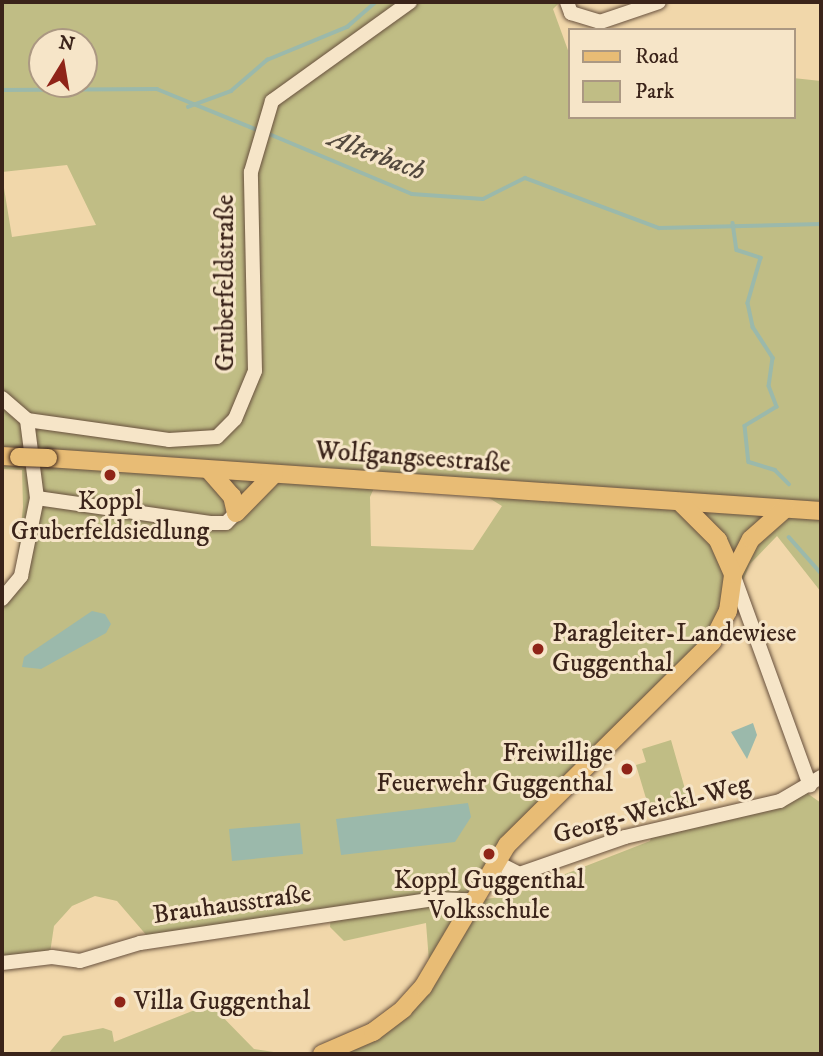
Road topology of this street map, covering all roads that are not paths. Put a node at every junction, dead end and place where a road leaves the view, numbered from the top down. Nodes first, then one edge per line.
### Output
1 (410, 2) edge
2 (567, 2) edge
3 (659, 2) edge
4 (2, 398) edge
5 (27, 420) junction
6 (10, 457) edge
7 (209, 470) junction
8 (274, 474) junction
9 (37, 498) junction
10 (680, 502) junction
11 (785, 509) junction
12 (821, 511) edge
13 (236, 513) junction
14 (733, 573) junction
15 (2, 599) edge
16 (815, 781) edge
17 (494, 861) junction
18 (470, 900) junction
19 (2, 963) edge
20 (322, 1054) edge

1 - 5 street, Gruberfeldstraße
2 - 3 street
4 - 5 street
5 - 9 street
6 - 7 main road, Wolfgangseestraße, bridge
7 - 8 main road, Wolfgangseestraße
7 - 13 main road
8 - 10 main road, Wolfgangseestraße
8 - 13 main road
9 - 13 street
9 - 15 street
10 - 11 main road, Wolfgangseestraße
10 - 14 main road
11 - 12 main road, Wolfgangseestraße
11 - 14 main road
14 - 16 street
14 - 17 main road
16 - 17 street, Georg-Weickl-Weg
17 - 18 main road
18 - 19 street, Brauhausstraße
18 - 20 main road

